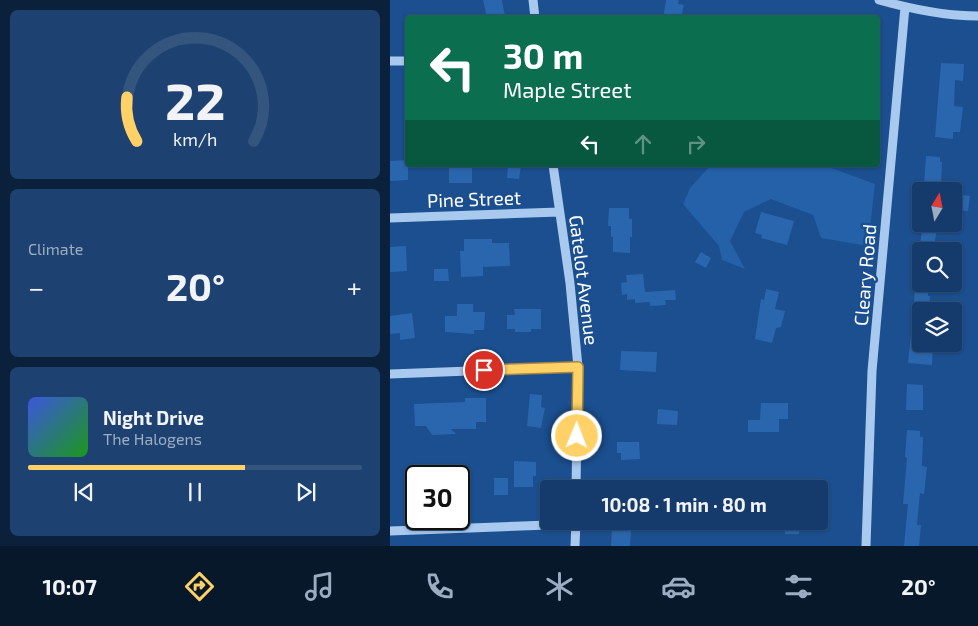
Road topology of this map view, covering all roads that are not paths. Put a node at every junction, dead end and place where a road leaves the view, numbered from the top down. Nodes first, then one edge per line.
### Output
1 (533, 0) edge
2 (879, 0) edge
3 (905, 7) junction
4 (535, 15) edge
5 (978, 16) edge
6 (390, 61) edge
7 (405, 61) edge
8 (553, 167) edge
9 (559, 212) junction
10 (390, 218) edge
11 (578, 367) junction
12 (390, 374) edge
13 (576, 480) edge
14 (540, 525) edge
15 (576, 530) edge
16 (390, 531) edge
17 (575, 546) edge
18 (866, 546) edge

1 - 4 street
2 - 3 street
3 - 5 street
3 - 18 street, Cleary Road
6 - 7 street
8 - 9 street, Gatelot Avenue
9 - 10 street, Pine Street
9 - 11 street, Gatelot Avenue
11 - 12 street
11 - 13 street, Gatelot Avenue
14 - 16 street
15 - 17 street

